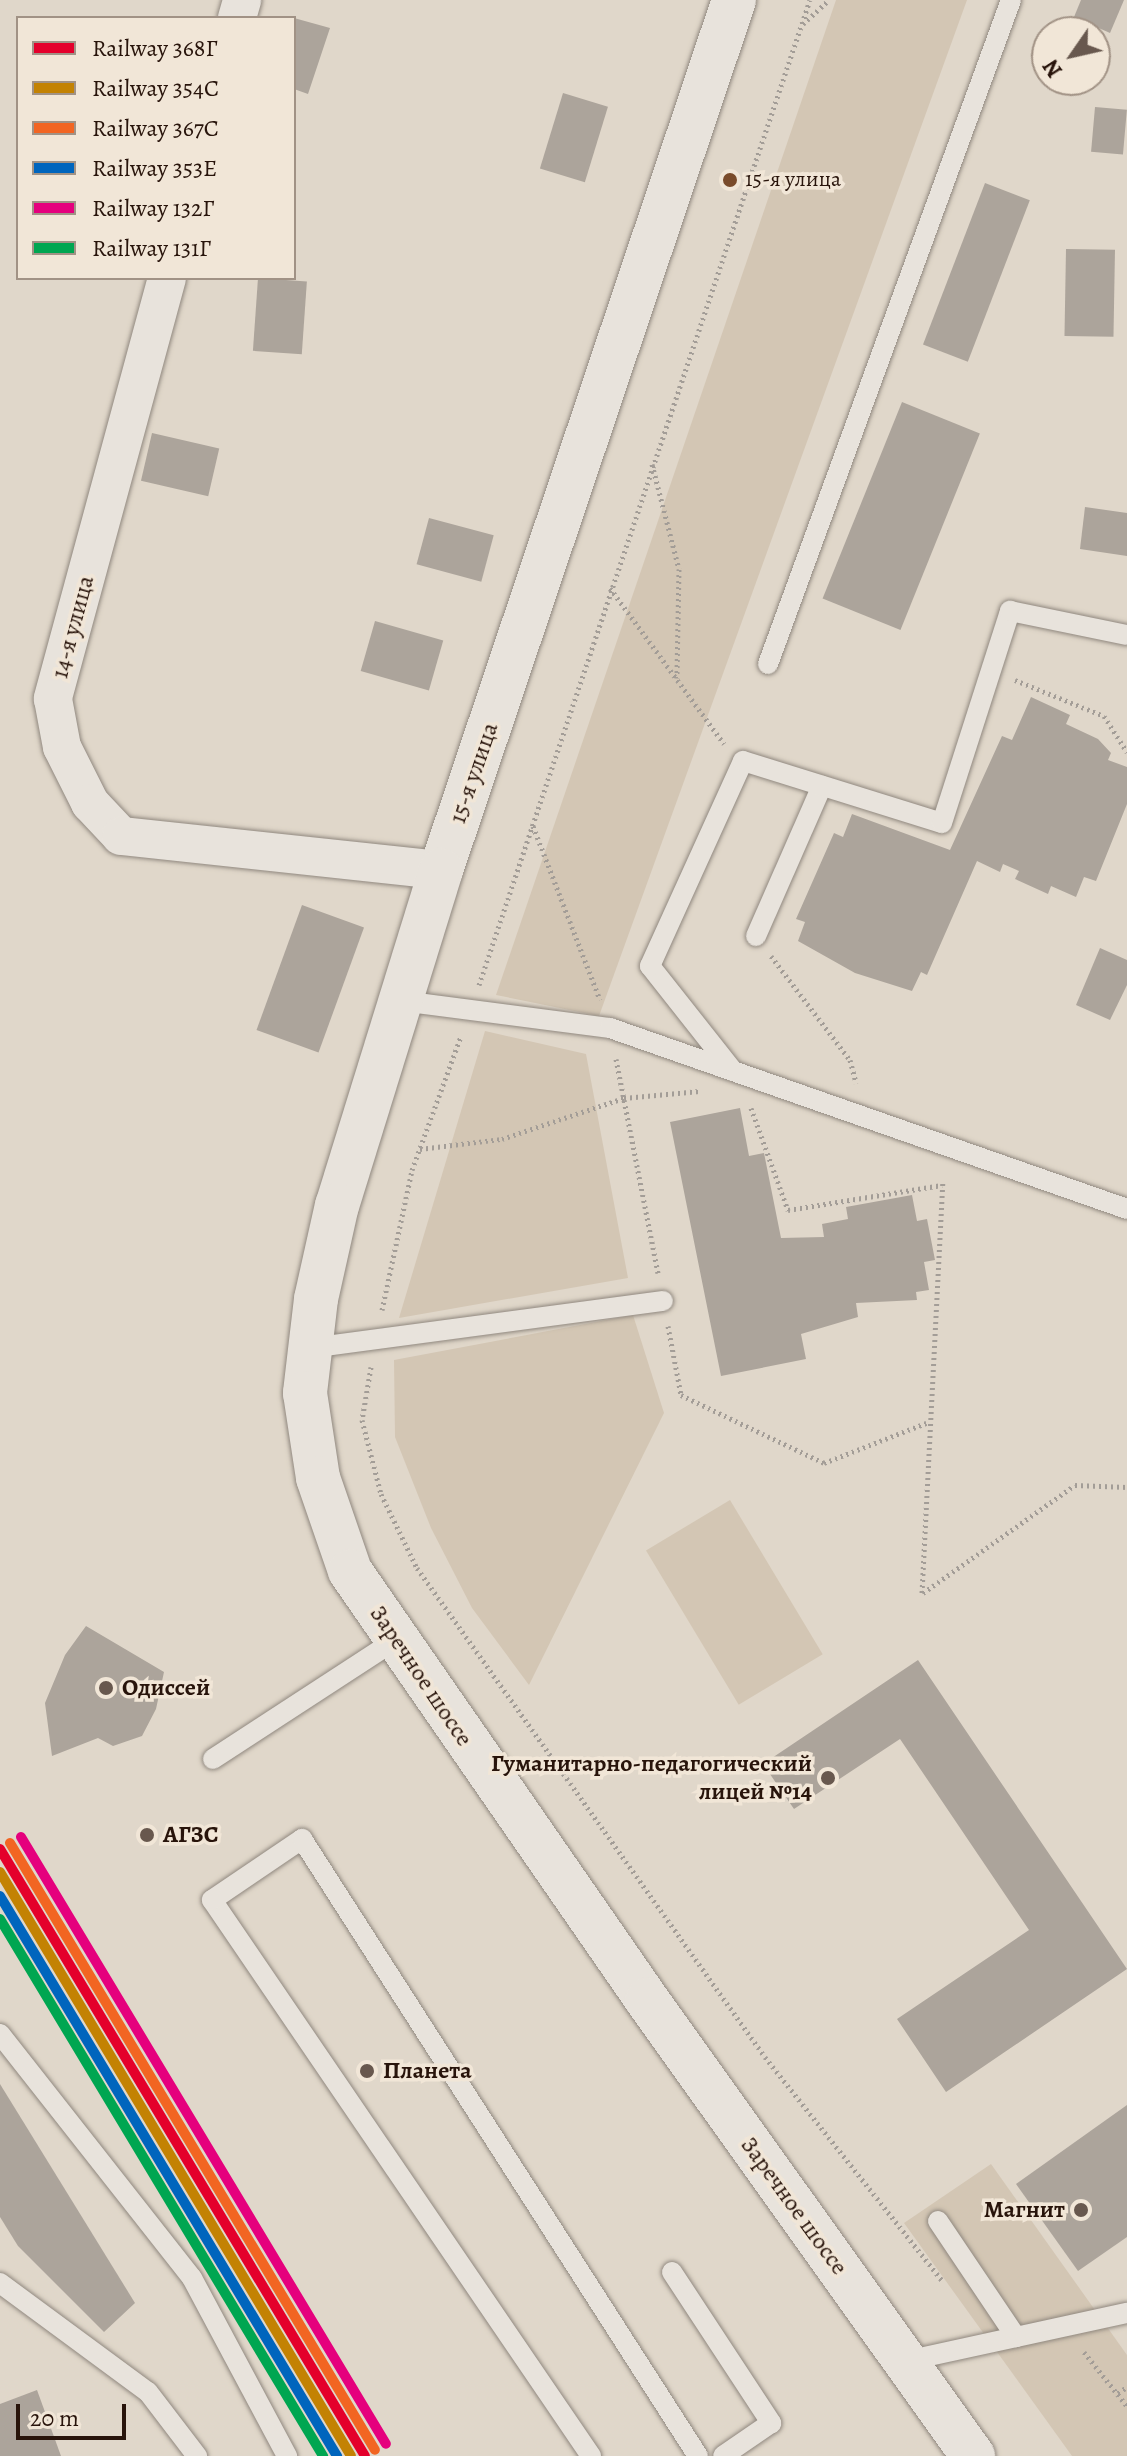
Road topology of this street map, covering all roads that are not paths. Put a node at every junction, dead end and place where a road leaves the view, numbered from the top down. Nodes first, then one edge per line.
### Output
1 (734, 0) edge
2 (1011, 0) edge
3 (166, 280) edge
4 (1127, 635) edge
5 (768, 664) dead end
6 (822, 786) junction
7 (441, 870) junction
8 (756, 936) road end
9 (402, 1001) junction
10 (733, 1071) junction
11 (1127, 1209) edge
12 (663, 1301) road end
13 (310, 1348) junction
14 (397, 1639) junction
15 (213, 1759) dead end
16 (0, 2034) edge
17 (938, 2221) dead end
18 (672, 2272) dead end
19 (0, 2283) edge
20 (1127, 2313) edge
21 (1016, 2337) junction
22 (906, 2361) junction
23 (197, 2456) edge
24 (287, 2456) edge
25 (591, 2456) edge
26 (698, 2456) edge
27 (723, 2456) edge
28 (973, 2456) edge

1 - 7 main road, 15-я улица
2 - 5 lane
3 - 7 street, 14-я улица
4 - 6 lane
6 - 8 lane
6 - 10 lane
7 - 9 main road, 15-я улица
9 - 10 lane
9 - 13 main road, Заречное шоссе
10 - 11 lane
12 - 13 lane
13 - 14 main road, Заречное шоссе
14 - 15 lane
14 - 22 main road, Заречное шоссе
16 - 24 lane
17 - 21 lane
18 - 27 lane
19 - 23 lane
20 - 21 lane
21 - 22 lane
22 - 28 main road, Заречное шоссе
25 - 26 lane

